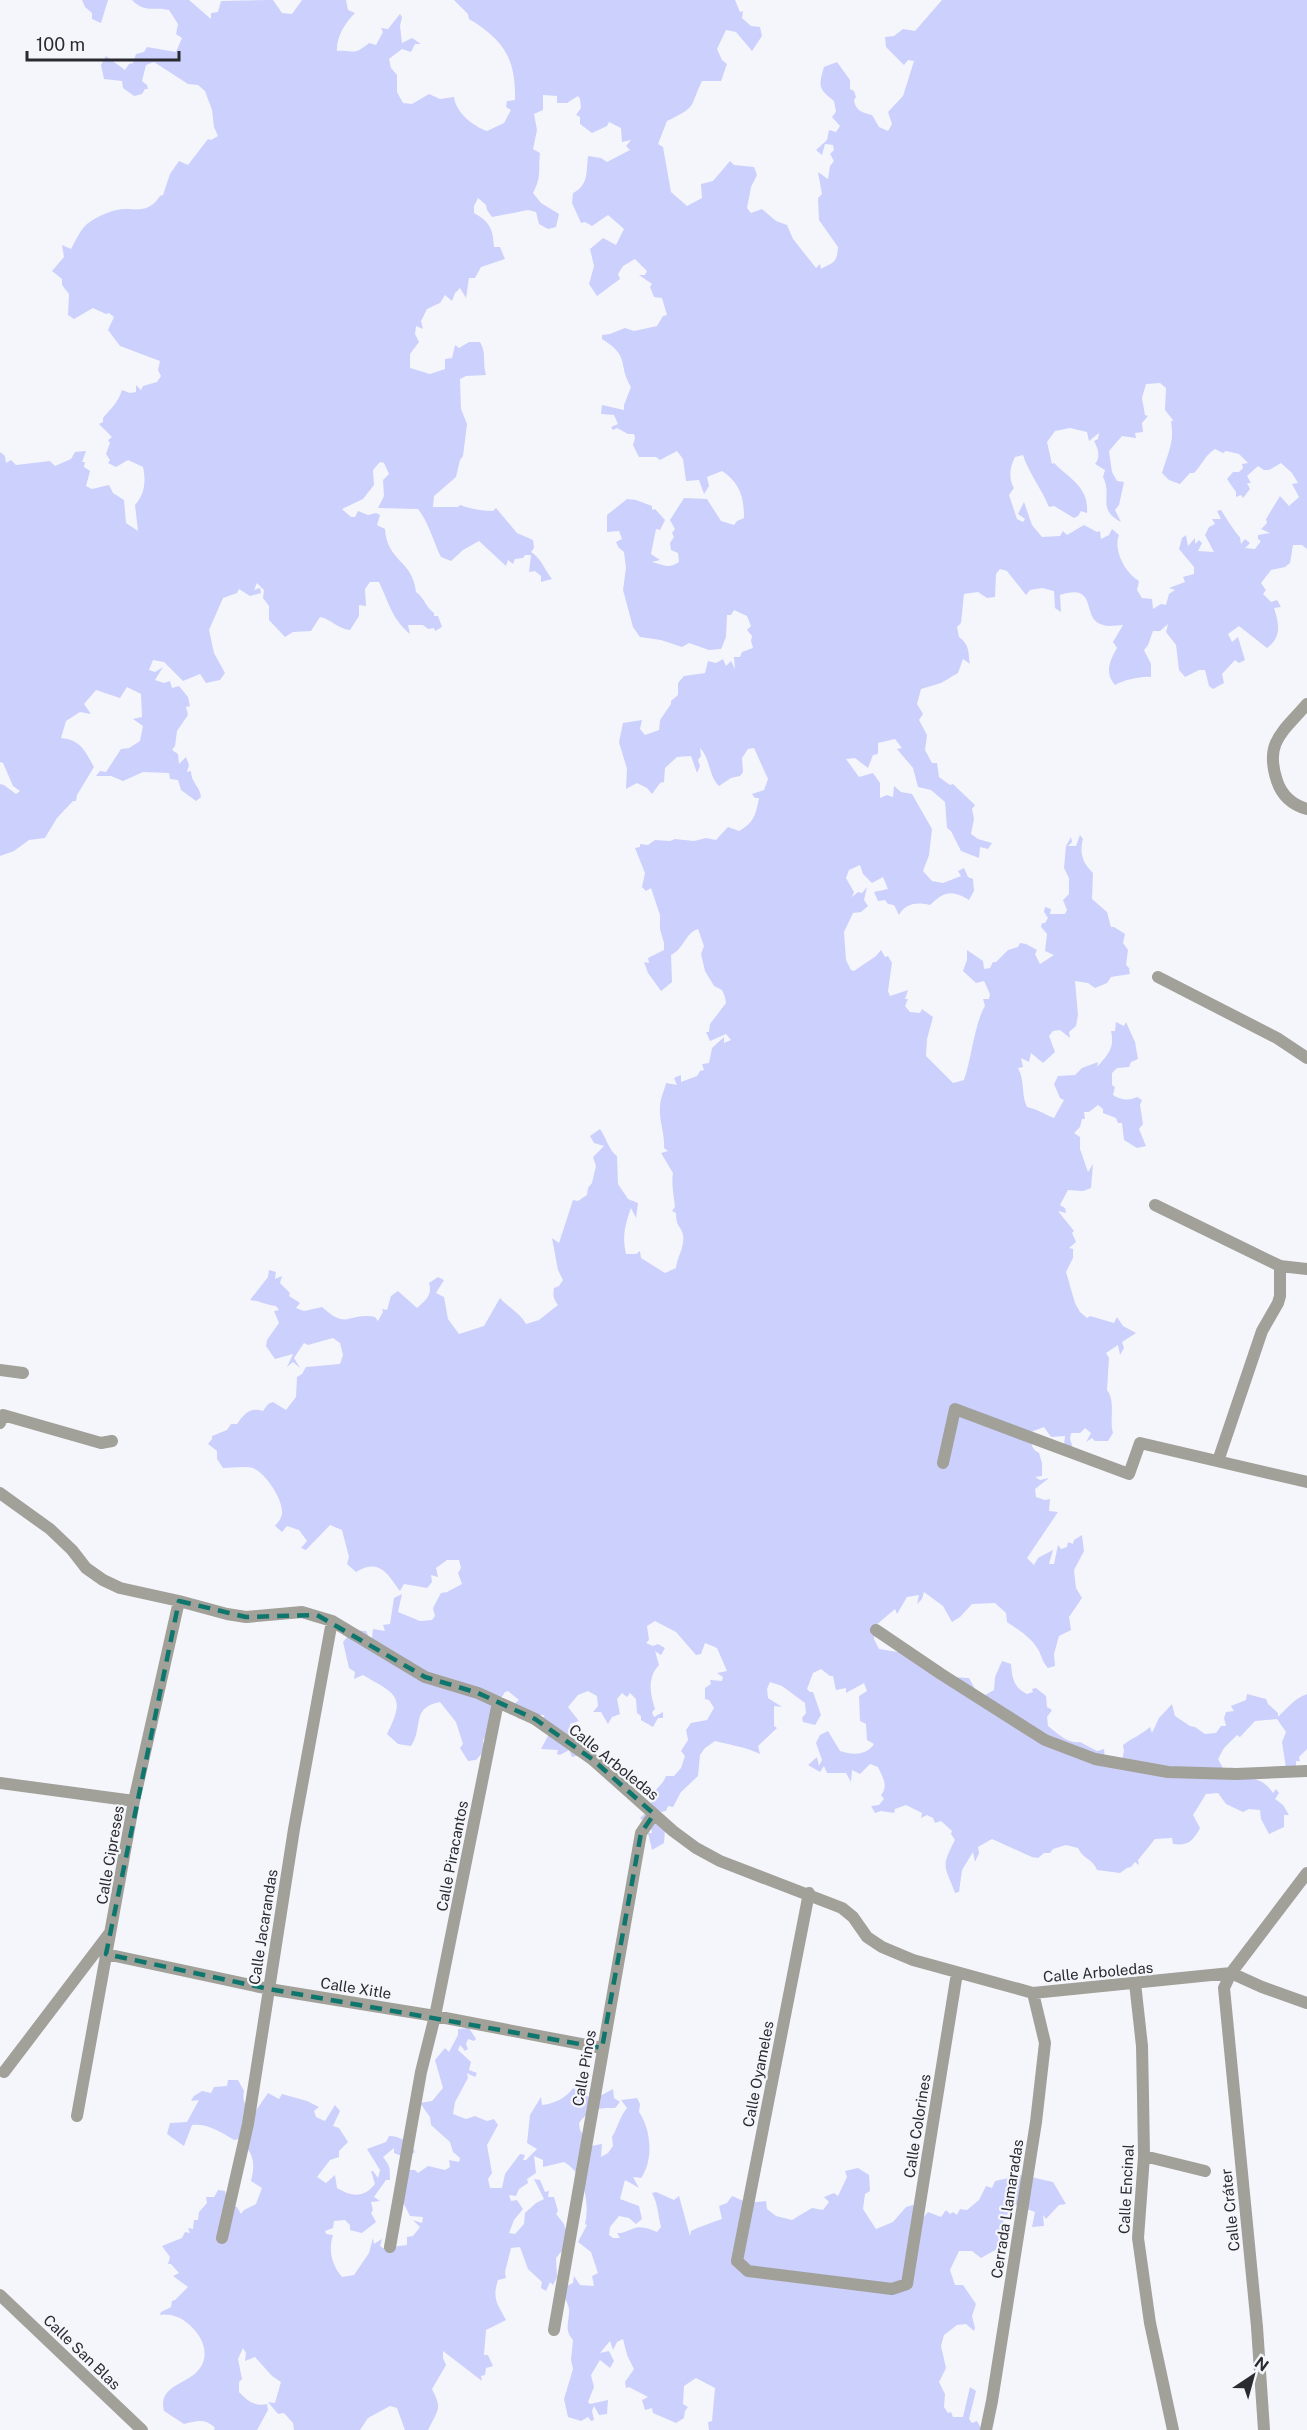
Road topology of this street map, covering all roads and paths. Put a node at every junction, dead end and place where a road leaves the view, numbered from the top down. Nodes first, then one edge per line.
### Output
1 (1307, 704) edge
2 (1307, 809) edge
3 (1158, 977) dead end
4 (1307, 1058) edge
5 (1155, 1205) dead end
6 (1280, 1266) junction
7 (1307, 1269) edge
8 (0, 1370) edge
9 (23, 1373) dead end
10 (0, 1423) edge
11 (112, 1441) dead end
12 (1218, 1461) junction
13 (943, 1463) dead end
14 (1307, 1482) edge
15 (0, 1494) edge
16 (179, 1601) junction
17 (332, 1620) junction
18 (876, 1630) dead end
19 (498, 1702) junction
20 (1307, 1771) edge
21 (0, 1783) edge
22 (134, 1801) junction
23 (654, 1814) junction
24 (1307, 1873) edge
25 (809, 1893) junction
26 (112, 1930) junction
27 (105, 1954) junction
28 (957, 1972) junction
29 (1231, 1974) junction
30 (1135, 1983) junction
31 (269, 1989) junction
32 (1033, 1993) junction
33 (1307, 2002) edge
34 (435, 2016) junction
35 (602, 2048) junction
36 (4, 2072) dead end
37 (76, 2116) dead end
38 (1144, 2156) junction
39 (1205, 2171) dead end
40 (222, 2238) dead end
41 (390, 2247) dead end
42 (907, 2284) joint
43 (0, 2295) edge
44 (554, 2330) dead end
45 (142, 2430) edge
46 (986, 2430) edge
47 (1173, 2430) edge
48 (1264, 2430) edge

1 - 2 street
3 - 4 street
5 - 6 street
6 - 7 street
6 - 12 street
8 - 9 street
10 - 11 street
12 - 13 street
12 - 14 street
15 - 16 street, Calle Arboledas
16 - 17 street, Calle Arboledas
16 - 22 street, Calle Cipreses
17 - 19 street, Calle Arboledas
17 - 31 street, Calle Jacarandas
18 - 20 street
19 - 23 street, Calle Arboledas
19 - 34 street, Calle Piracantos
21 - 22 street
22 - 26 street, Calle Cipreses
23 - 25 street, Calle Arboledas
23 - 35 street, Calle Pinos
24 - 29 street
25 - 28 street, Calle Arboledas
25 - 42 street, Calle Oyameles
26 - 27 street, Calle Cipreses
26 - 36 street
27 - 31 street, Calle Xitle
27 - 37 street, Calle Cipreses
28 - 32 street, Calle Arboledas
28 - 42 street, Calle Colorines
29 - 30 street, Calle Arboledas
29 - 33 street
29 - 48 street, Calle Cráter
30 - 32 street, Calle Arboledas
30 - 38 street, Calle Encinal
31 - 34 street, Calle Xitle
31 - 40 street, Calle Jacarandas
32 - 46 street, Cerrada Llamaradas
34 - 35 street, Calle Xitle
34 - 41 street, Calle Piracantos
35 - 44 street, Calle Pinos
38 - 39 street
38 - 47 street, Calle Encinal
43 - 45 street, Calle San Blas

